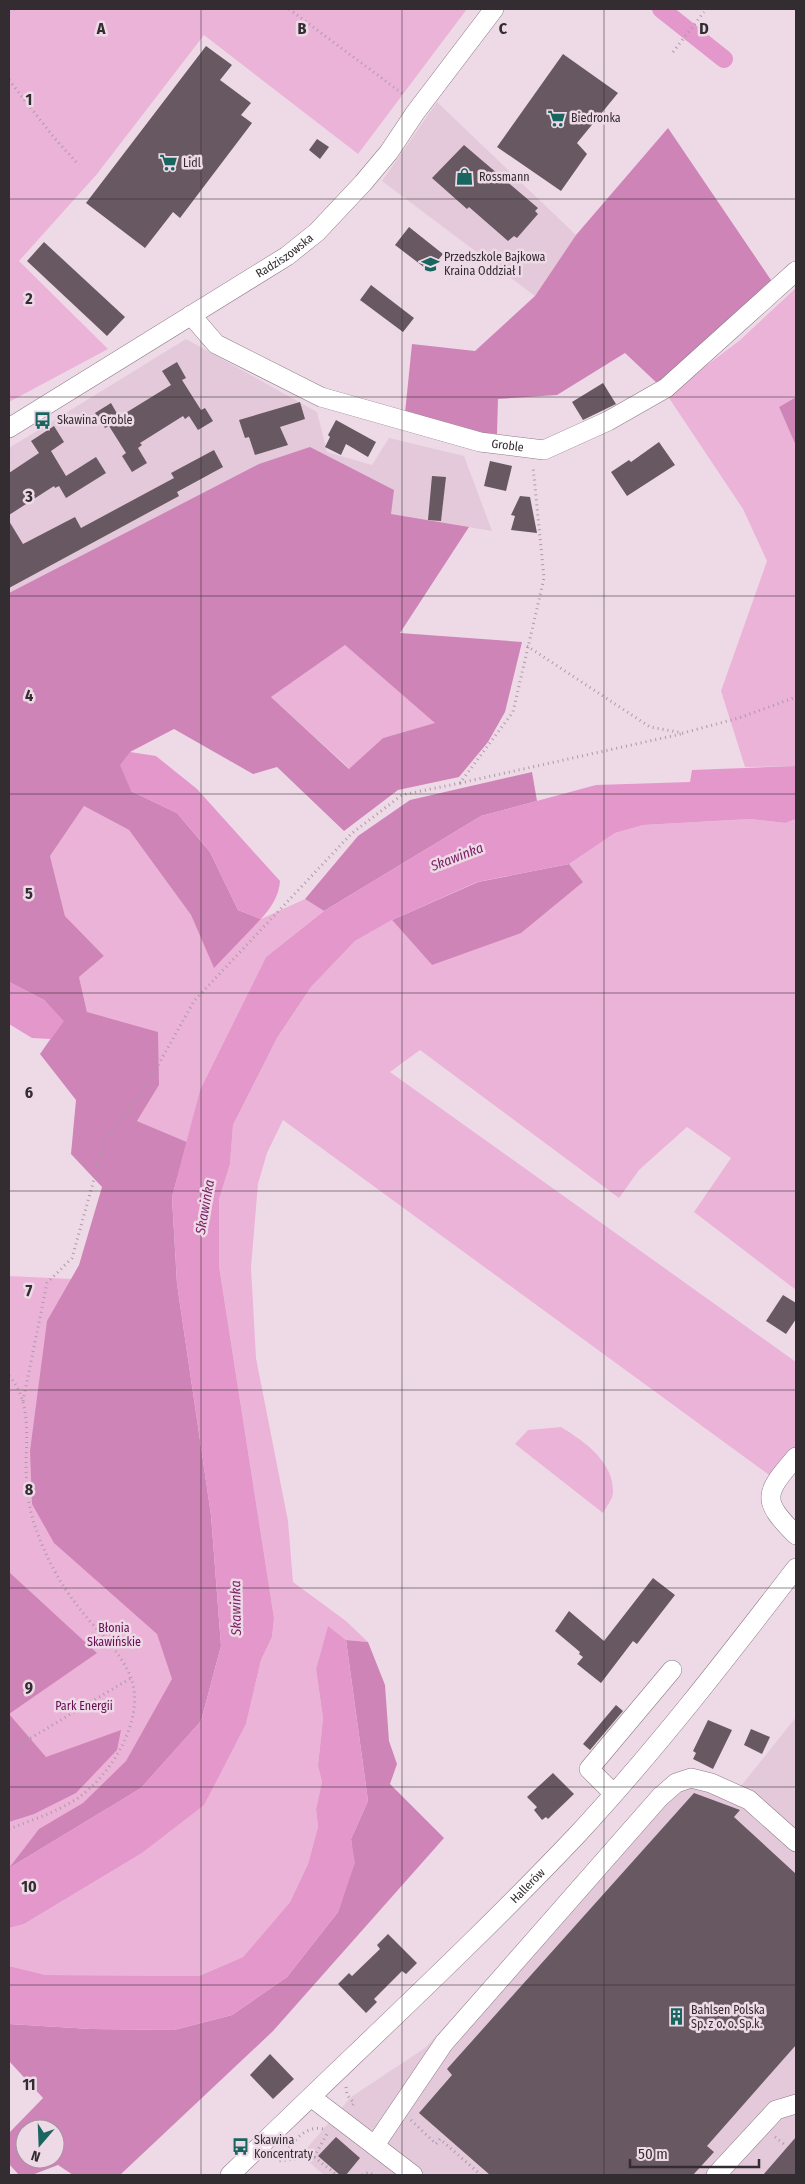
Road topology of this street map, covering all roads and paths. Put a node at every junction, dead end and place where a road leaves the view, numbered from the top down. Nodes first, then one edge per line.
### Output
1 (14, 9) edge
2 (289, 9) edge
3 (494, 9) edge
4 (9, 12) edge
5 (704, 13) dead end
6 (673, 52) dead end
7 (9, 80) edge
8 (403, 94) dead end
9 (79, 165) dead end
10 (796, 271) edge
11 (191, 315) junction
12 (9, 428) edge
13 (532, 448) junction
14 (527, 646) junction
15 (796, 697) edge
16 (683, 733) junction
17 (460, 783) junction
18 (9, 1376) edge
19 (23, 1402) junction
20 (796, 1457) edge
21 (796, 1535) edge
22 (796, 1568) edge
23 (672, 1670) dead end
24 (131, 1678) junction
25 (9, 1751) edge
26 (613, 1793) junction
27 (9, 1828) edge
28 (796, 1842) edge
29 (796, 2088) edge
30 (311, 2097) junction
31 (796, 2104) edge
32 (776, 2110) junction
33 (404, 2125) dead end
34 (380, 2148) junction
35 (314, 2157) junction
36 (371, 2174) edge
37 (230, 2175) edge
38 (337, 2175) edge
39 (362, 2175) edge
40 (413, 2175) edge
41 (481, 2175) edge
42 (716, 2175) edge

1 - 4 path
2 - 8 path
3 - 11 street, Radziszowska
5 - 6 path
7 - 9 path
10 - 13 street, Groble
11 - 12 street, Radziszowska
11 - 13 street, Groble
13 - 14 path
14 - 16 path
14 - 17 path
15 - 16 path
16 - 17 path
17 - 19 path
18 - 19 path
19 - 24 path
20 - 21 street
22 - 26 street, Hallerów
23 - 26 street
24 - 25 path
24 - 27 path
26 - 30 street, Hallerów
28 - 34 street
29 - 32 street
30 - 34 street
30 - 37 street, Hallerów
31 - 32 street
32 - 42 street
33 - 41 path
34 - 36 path
34 - 40 street
35 - 35 path
35 - 38 path
36 - 39 path

